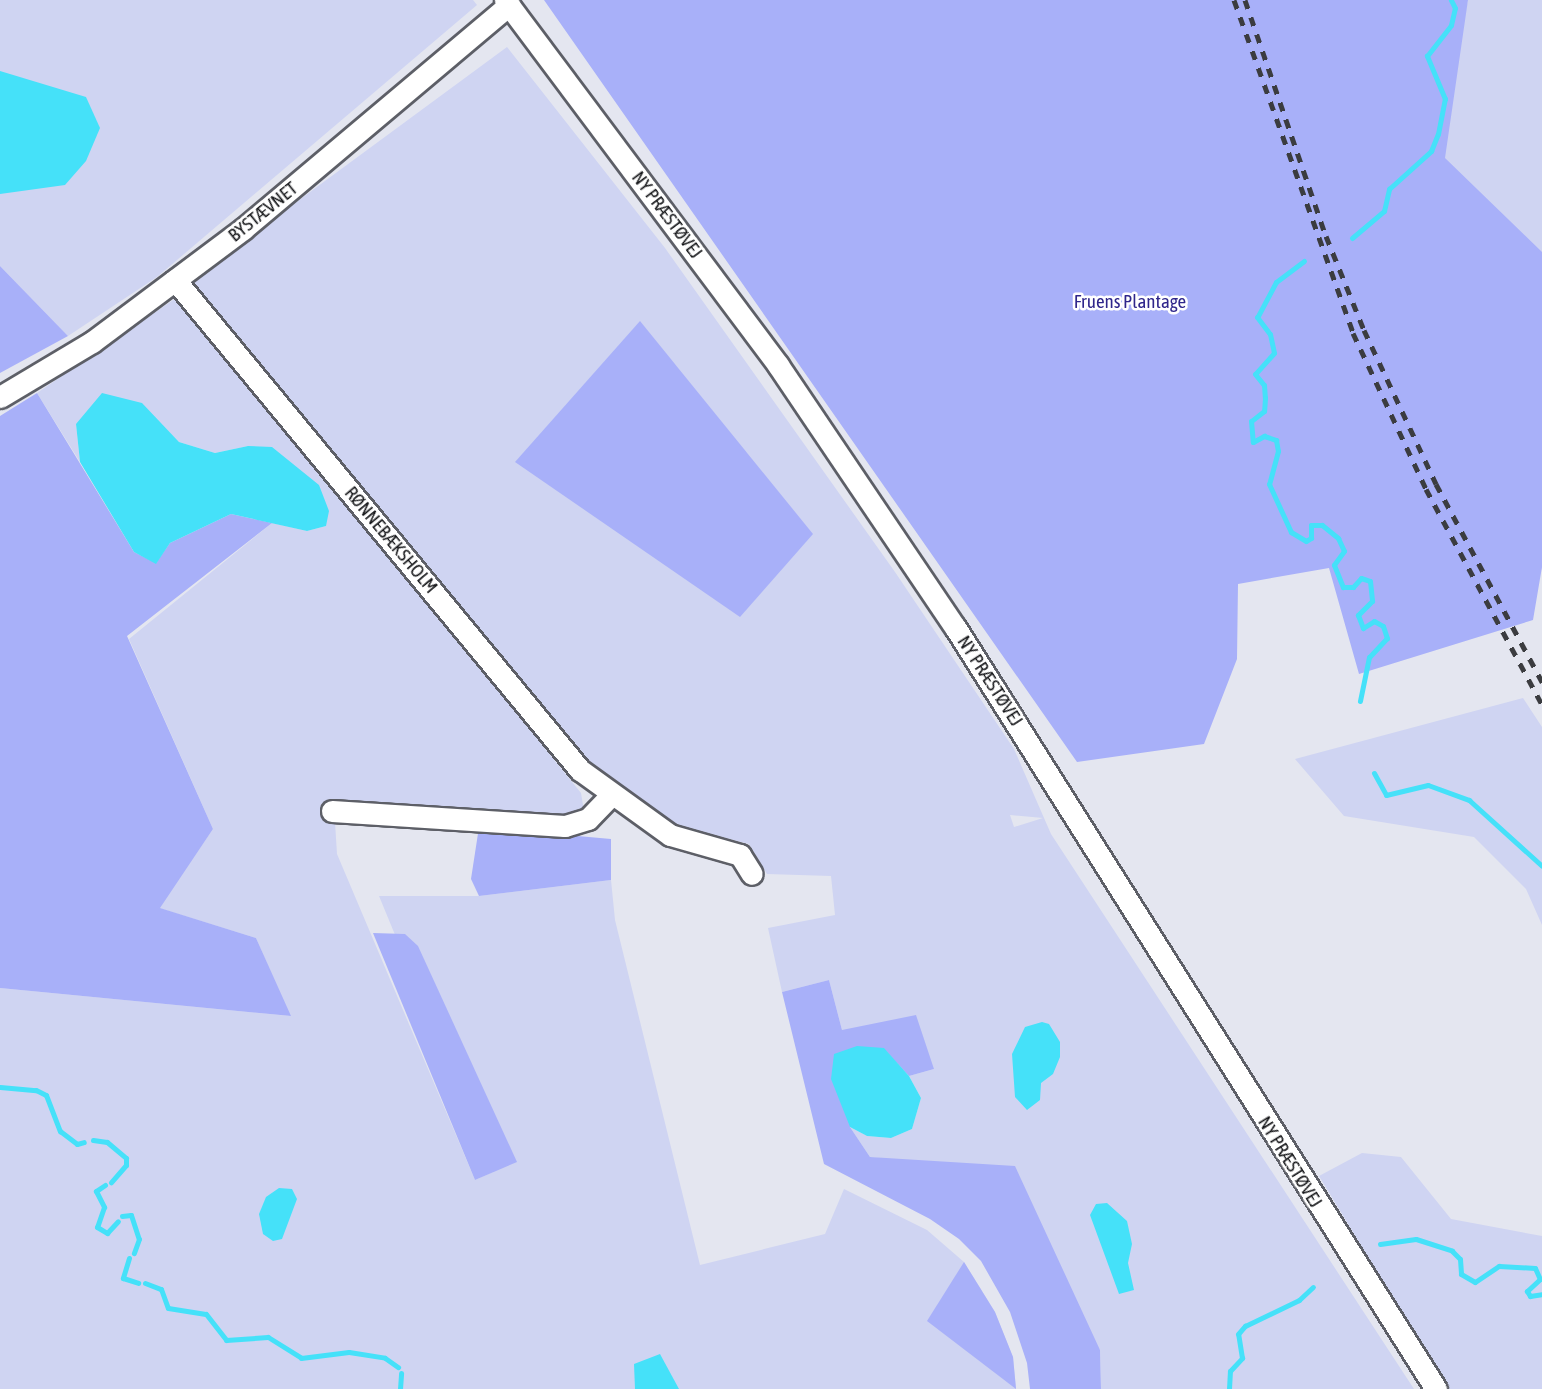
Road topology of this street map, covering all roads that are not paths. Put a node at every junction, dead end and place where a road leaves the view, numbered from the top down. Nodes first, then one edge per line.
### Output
1 (507, 2) edge
2 (175, 280) junction
3 (0, 397) edge
4 (611, 795) junction
5 (332, 811) dead end
6 (752, 874) dead end
7 (1436, 1389) edge

1 - 2 street, BYSTÆVNET
1 - 7 street, NY PRÆSTØVEJ
2 - 3 street, BYSTÆVNET
2 - 4 street, RØNNEBÆKSHOLM
4 - 5 street
4 - 6 street, RØNNEBÆKSHOLM

